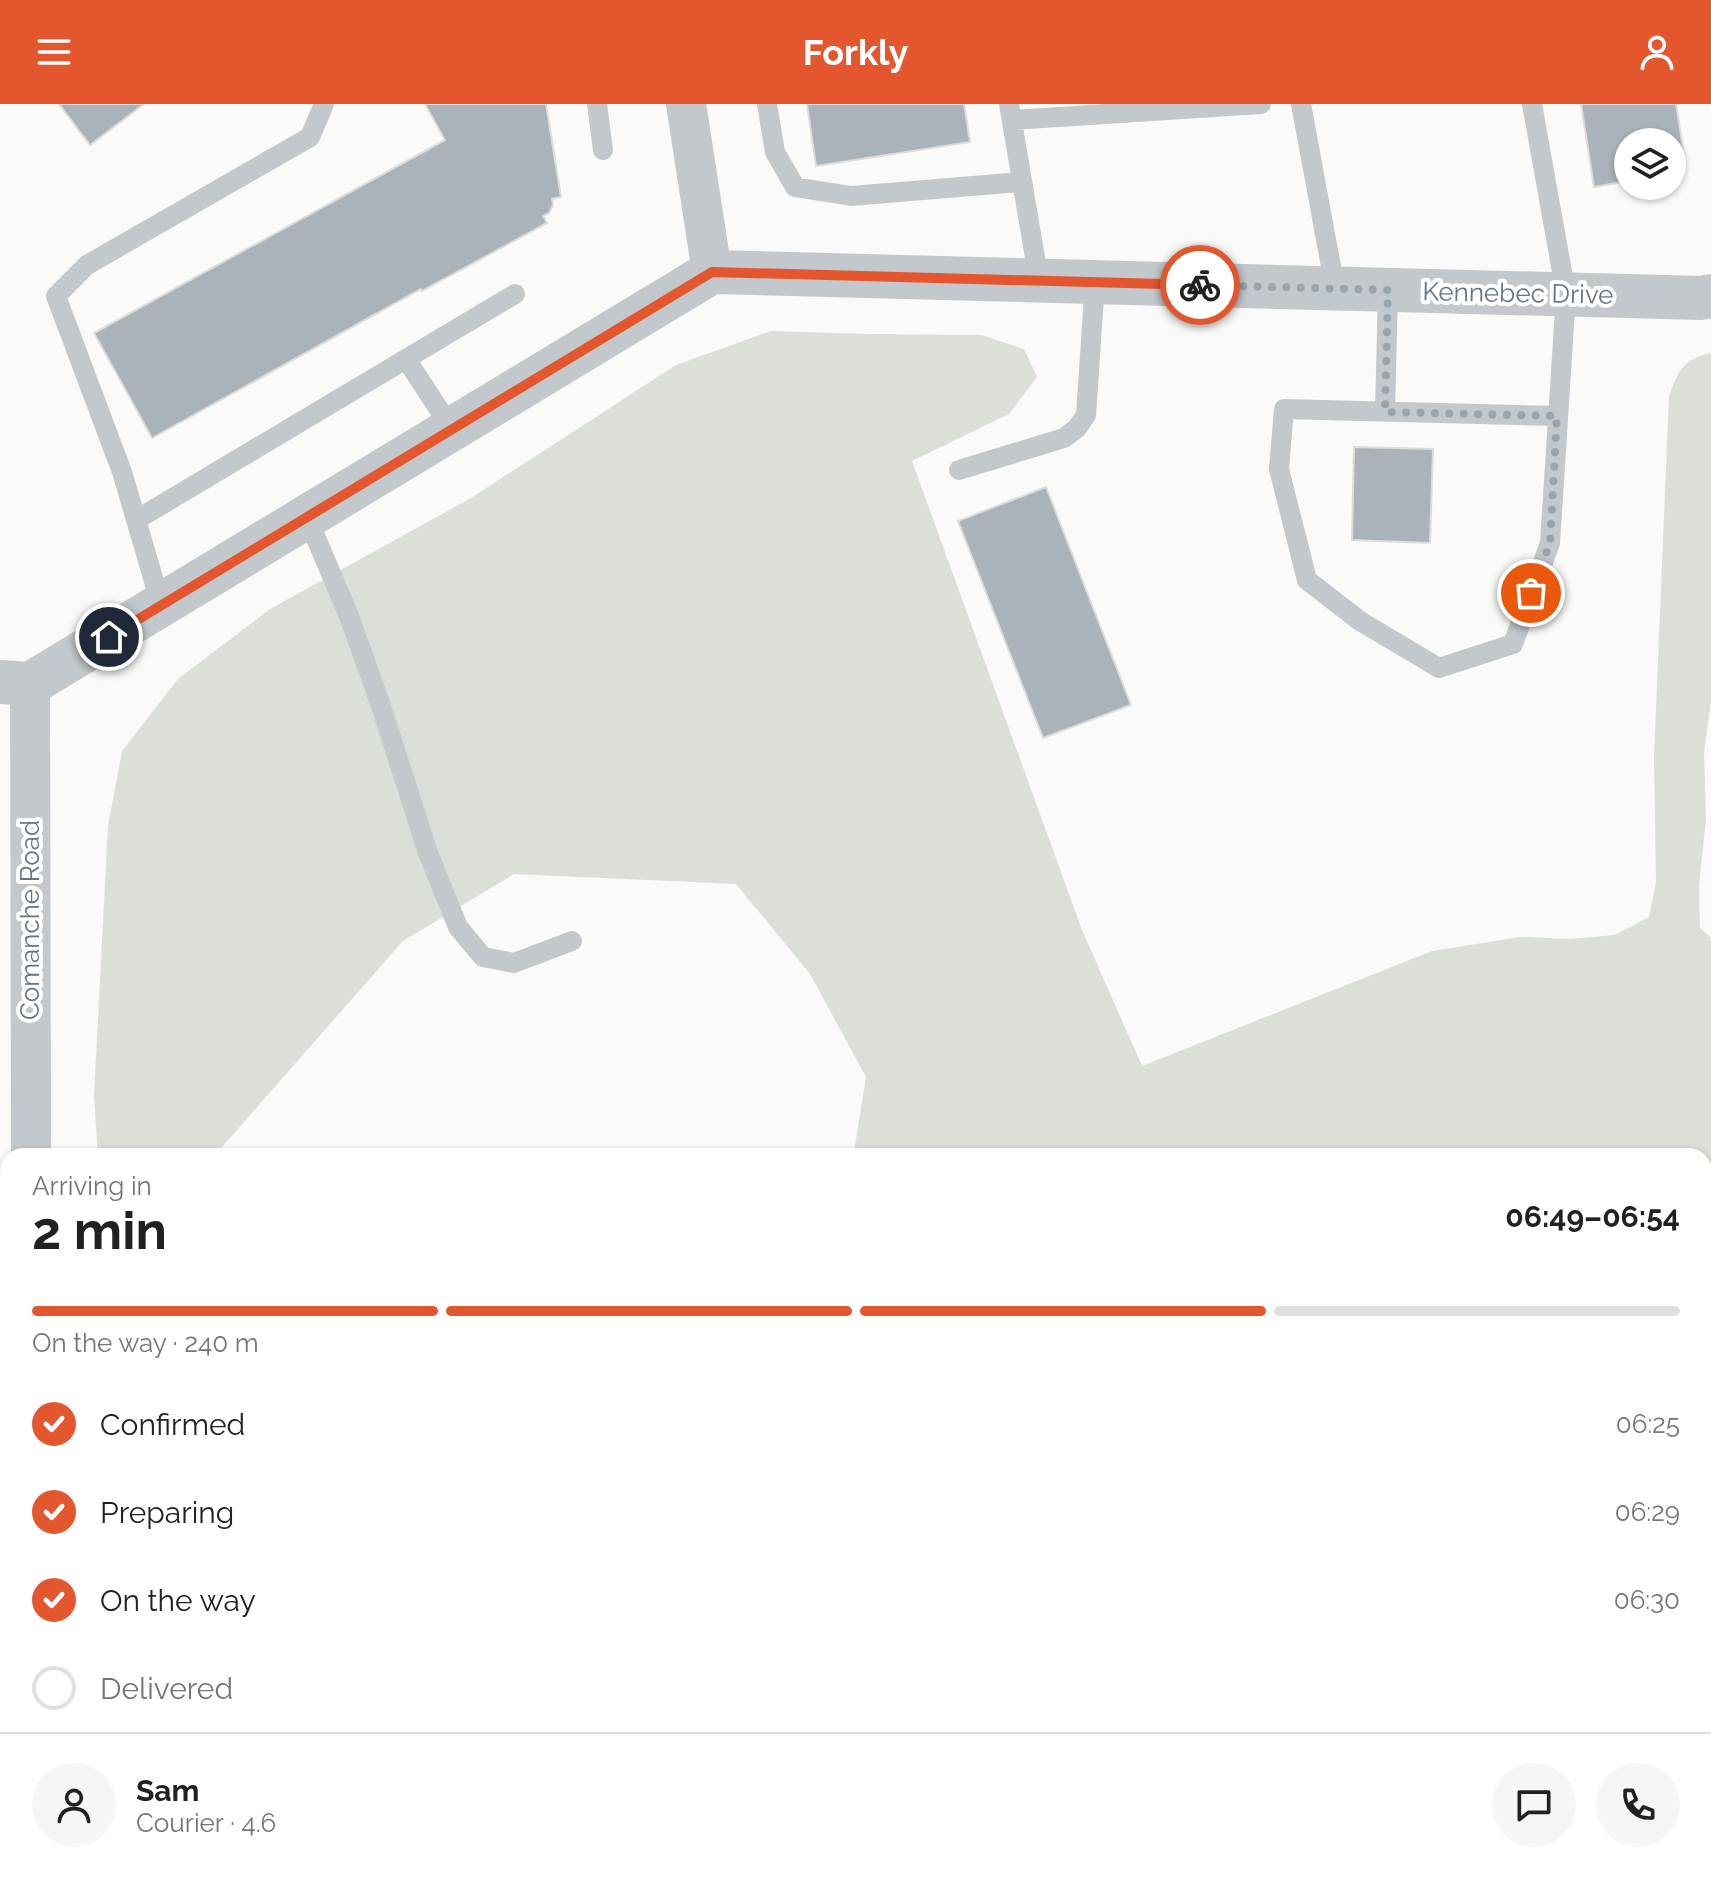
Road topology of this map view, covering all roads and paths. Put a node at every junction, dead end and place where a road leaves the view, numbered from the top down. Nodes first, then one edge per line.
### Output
1 (324, 104) edge
2 (597, 104) edge
3 (686, 104) edge
4 (767, 104) edge
5 (1261, 104) edge
6 (1301, 104) edge
7 (1532, 104) edge
8 (1010, 112) edge
9 (603, 150) dead end
10 (1022, 182) junction
11 (712, 272) junction
12 (1039, 281) junction
13 (1095, 282) junction
14 (1335, 288) junction
15 (1388, 290) junction
16 (515, 294) dead end
17 (1566, 294) junction
18 (1711, 296) edge
19 (406, 359) junction
20 (1385, 412) junction
21 (1557, 416) junction
22 (452, 429) junction
23 (959, 470) dead end
24 (307, 517) junction
25 (136, 520) junction
26 (161, 605) junction
27 (15, 683) edge
28 (572, 941) dead end
29 (31, 1148) edge

1 - 25 lane
2 - 9 lane
3 - 11 street
4 - 10 lane
5 - 8 lane
6 - 14 lane
7 - 17 lane
8 - 10 lane
10 - 12 lane
11 - 12 street, Kennebec Drive
11 - 22 street
12 - 13 street, Kennebec Drive
13 - 14 street, Kennebec Drive
13 - 23 lane
14 - 15 street, Kennebec Drive
15 - 17 street, Kennebec Drive
15 - 20 lane
16 - 19 lane
17 - 18 street, Kennebec Drive
17 - 21 lane
19 - 22 lane
19 - 25 lane
20 - 21 lane
20 - 21 lane
22 - 24 street
24 - 26 street
24 - 28 lane
25 - 26 lane
26 - 27 street
27 - 29 street, Comanche Road

